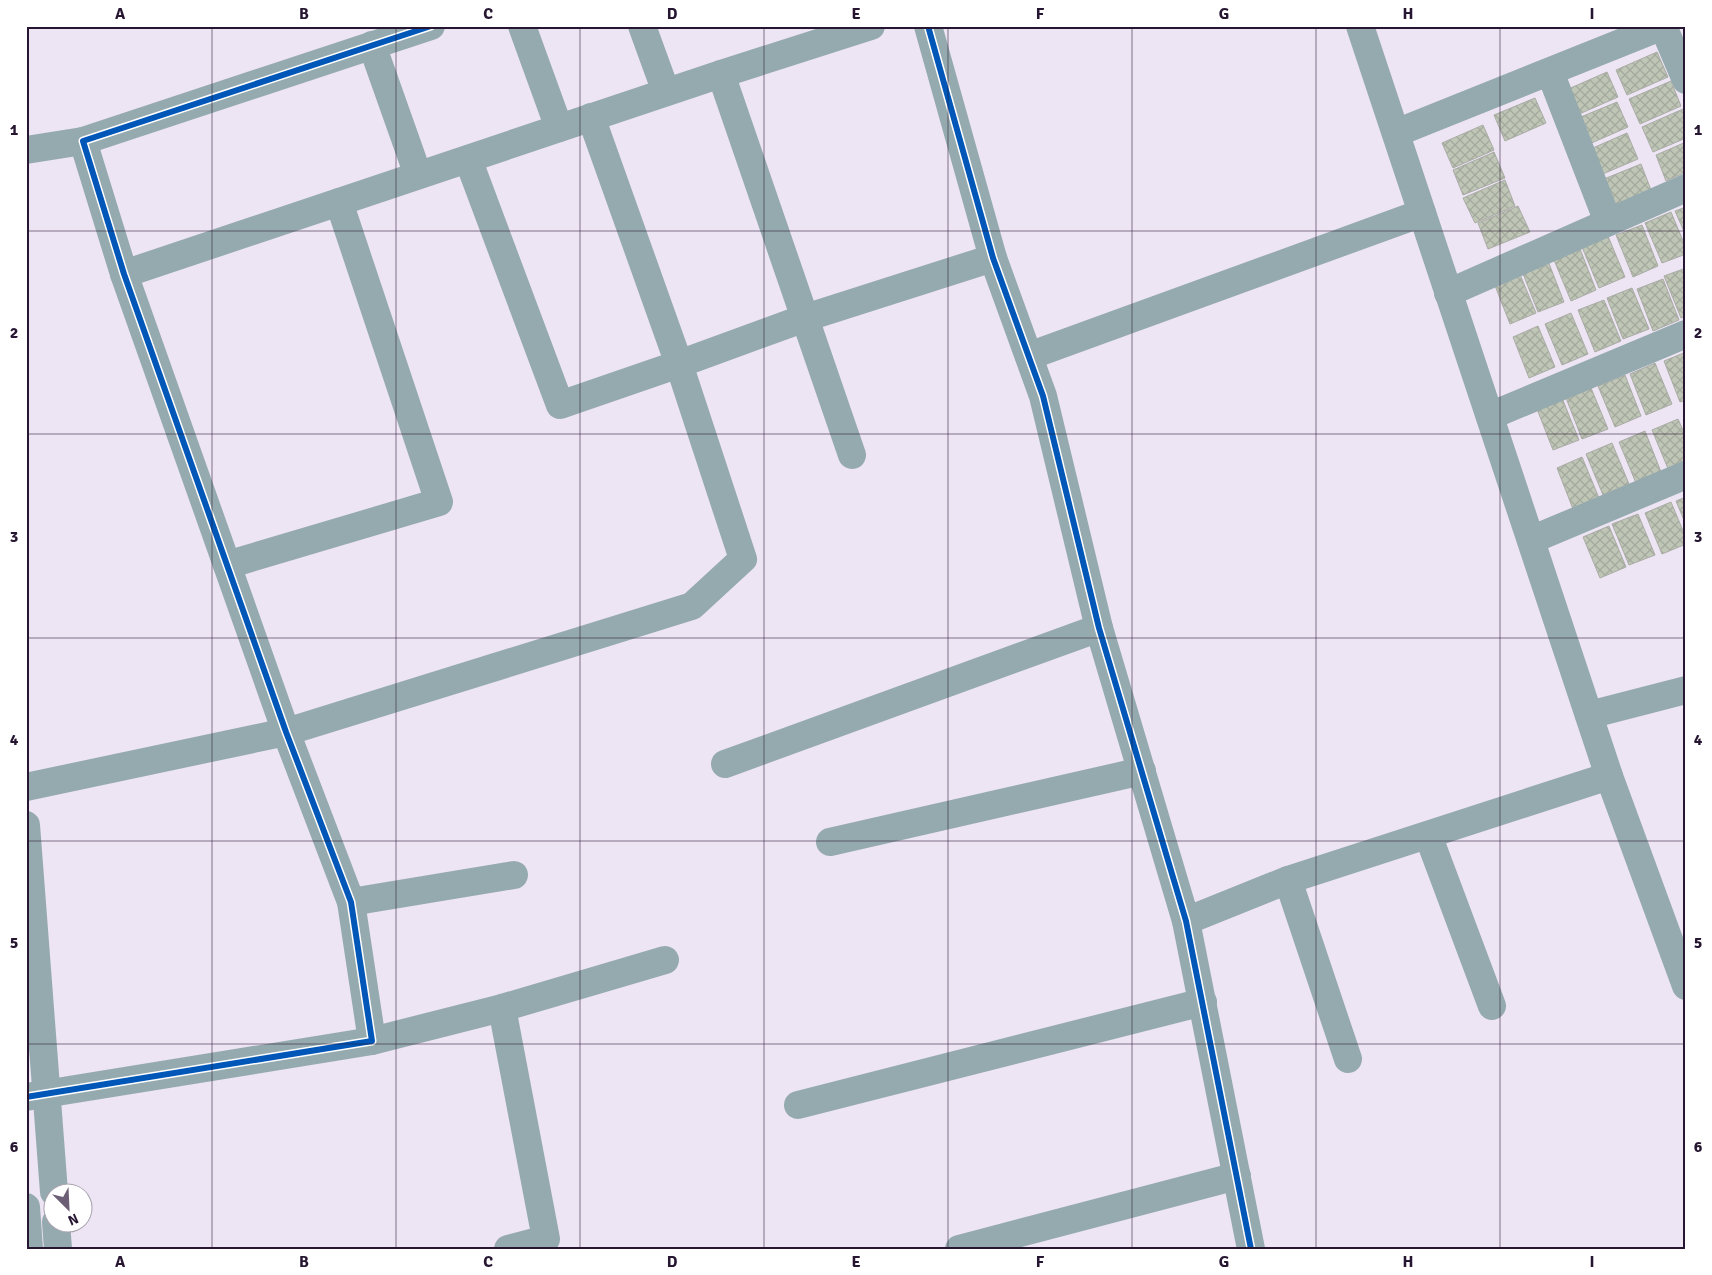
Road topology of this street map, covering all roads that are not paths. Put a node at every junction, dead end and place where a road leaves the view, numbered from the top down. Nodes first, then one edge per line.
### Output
1 (431, 26) edge
2 (522, 26) edge
3 (642, 26) edge
4 (871, 26) edge
5 (928, 26) edge
6 (1360, 26) edge
7 (1663, 26) edge
8 (372, 45) junction
9 (1550, 72) junction
10 (720, 74) junction
11 (1686, 80) edge
12 (666, 92) junction
13 (591, 117) junction
14 (560, 128) junction
15 (1396, 133) junction
16 (83, 141) junction
17 (26, 150) edge
18 (468, 158) junction
19 (418, 175) junction
20 (1686, 188) edge
21 (340, 202) junction
22 (1422, 213) junction
23 (1608, 222) junction
24 (993, 258) junction
25 (124, 274) junction
26 (1448, 293) junction
27 (805, 318) junction
28 (1686, 334) edge
29 (1028, 356) junction
30 (679, 364) junction
31 (1490, 416) junction
32 (852, 455) dead end
33 (1686, 475) edge
34 (1531, 540) junction
35 (226, 565) junction
36 (1099, 628) junction
37 (1686, 690) edge
38 (1589, 715) junction
39 (286, 732) junction
40 (725, 764) dead end
41 (1142, 771) junction
42 (1609, 776) junction
43 (26, 787) edge
44 (26, 825) edge
45 (1428, 835) junction
46 (830, 842) dead end
47 (514, 875) dead end
48 (1288, 880) junction
49 (351, 902) junction
50 (1186, 921) junction
51 (665, 960) dead end
52 (1686, 986) edge
53 (1203, 1002) junction
54 (1492, 1006) dead end
55 (502, 1008) junction
56 (372, 1041) junction
57 (1348, 1059) dead end
58 (36, 1095) edge
59 (798, 1106) dead end
60 (1237, 1176) junction
61 (52, 1182) edge
62 (26, 1207) edge
63 (57, 1232) edge
64 (547, 1244) edge
65 (28, 1248) edge
66 (58, 1249) edge
67 (508, 1249) edge
68 (959, 1249) edge
69 (1250, 1249) edge

1 - 8 street
2 - 14 street
3 - 12 street
4 - 10 street
5 - 24 street
6 - 15 street
7 - 9 street
7 - 11 street
8 - 16 street
8 - 19 street
9 - 15 street
9 - 23 street
10 - 12 street
10 - 27 street
12 - 13 street
13 - 14 street
13 - 30 street
14 - 18 street
15 - 22 street
16 - 17 street
16 - 25 street
18 - 19 street
18 - 30 street
19 - 21 street
20 - 23 street
21 - 25 street
21 - 35 street
22 - 26 street
22 - 29 street
23 - 26 street
24 - 27 street
24 - 29 street
25 - 35 street
26 - 31 street
27 - 30 street
27 - 32 street
28 - 31 street
29 - 36 street
30 - 39 street
31 - 34 street
33 - 34 street
34 - 38 street
35 - 39 street
36 - 40 street
36 - 41 street
37 - 38 street
38 - 42 street
39 - 43 street
39 - 49 street
41 - 46 street
41 - 50 street
42 - 45 street
42 - 52 street
44 - 58 street
45 - 48 street
45 - 54 street
47 - 49 street
48 - 50 street
48 - 57 street
49 - 56 street
50 - 53 street
51 - 55 street
53 - 59 street
53 - 60 street
55 - 56 street
55 - 64 street
56 - 58 street
58 - 61 street
60 - 68 street
60 - 69 street
62 - 65 street
63 - 66 street
64 - 67 street

